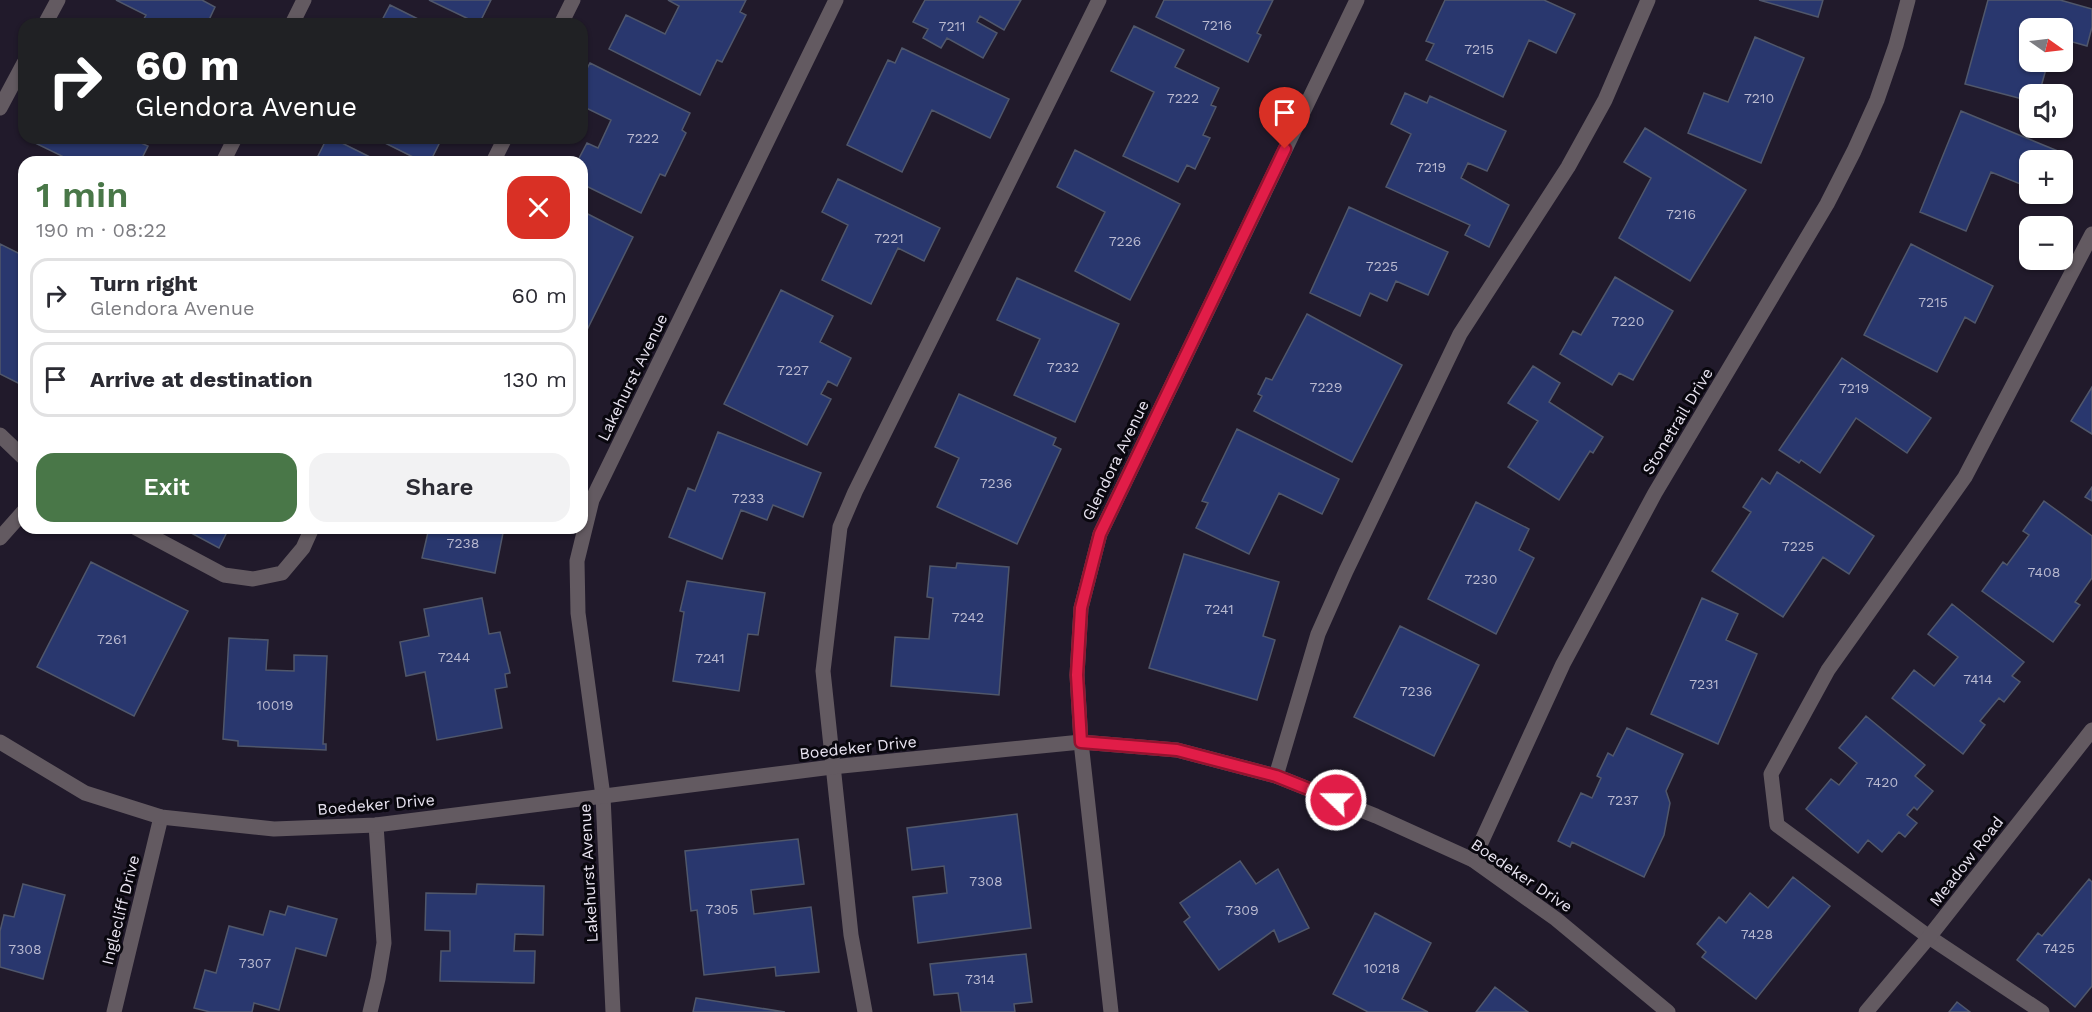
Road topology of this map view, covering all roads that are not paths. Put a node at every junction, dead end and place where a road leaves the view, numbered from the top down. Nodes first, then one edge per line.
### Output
1 (58, 0) edge
2 (304, 0) edge
3 (573, 0) edge
4 (836, 0) edge
5 (1099, 0) edge
6 (1357, 0) edge
7 (1648, 0) edge
8 (1908, 0) edge
9 (48, 18) edge
10 (295, 18) edge
11 (564, 18) edge
12 (18, 74) edge
13 (0, 108) edge
14 (2092, 234) edge
15 (0, 435) edge
16 (18, 452) edge
17 (588, 516) edge
18 (18, 518) edge
19 (147, 534) edge
20 (309, 534) edge
21 (584, 534) edge
22 (0, 537) edge
23 (2092, 730) edge
24 (1081, 742) junction
25 (1, 745) edge
26 (832, 767) junction
27 (1276, 776) junction
28 (603, 796) junction
29 (161, 817) junction
30 (376, 825) junction
31 (1473, 860) junction
32 (1929, 937) junction
33 (114, 1012) edge
34 (370, 1012) edge
35 (613, 1012) edge
36 (865, 1012) edge
37 (1111, 1012) edge
38 (1668, 1012) edge
39 (1866, 1012) edge
40 (2042, 1012) edge

1 - 9 street
2 - 10 street
3 - 11 street
4 - 17 street, Lakehurst Avenue
5 - 26 street
6 - 24 street, Glendora Avenue
7 - 27 street
8 - 31 street, Stonetrail Drive
12 - 13 street
14 - 32 street
15 - 16 street
18 - 22 street
19 - 20 street
21 - 28 street, Lakehurst Avenue
23 - 32 street, Meadow Road
24 - 26 street, Boedeker Drive
24 - 27 street, Boedeker Drive
24 - 37 street, Glendora Avenue
25 - 29 street, Boedeker Drive
26 - 28 street, Boedeker Drive
26 - 36 street
27 - 31 street, Boedeker Drive
28 - 30 street, Boedeker Drive
28 - 35 street, Lakehurst Avenue
29 - 30 street, Boedeker Drive
29 - 33 street, Inglecliff Drive
30 - 34 street
31 - 38 street, Boedeker Drive
32 - 39 street, Meadow Road
32 - 40 street

